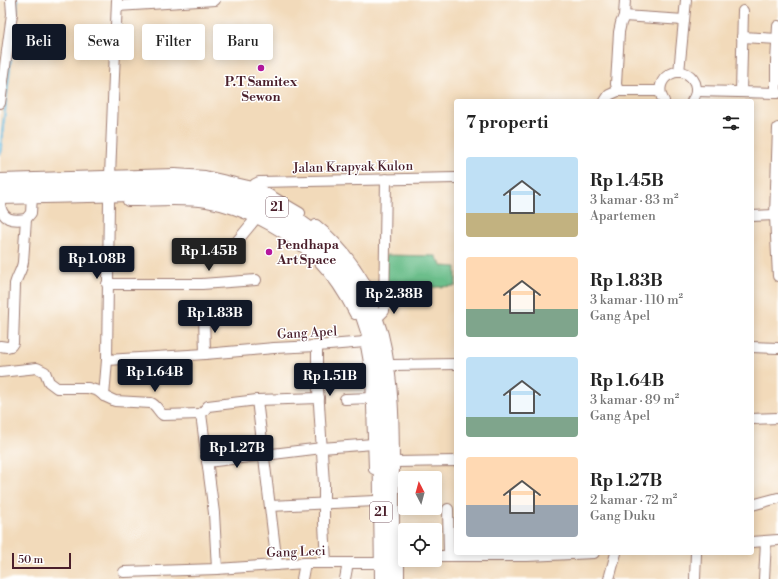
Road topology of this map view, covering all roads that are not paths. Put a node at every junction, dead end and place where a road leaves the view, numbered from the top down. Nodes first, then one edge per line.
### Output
1 (11, 0) edge
2 (215, 0) edge
3 (625, 0) edge
4 (686, 0) edge
5 (117, 3) edge
6 (743, 11) dead end
7 (624, 16) junction
8 (684, 20) junction
9 (778, 26) edge
10 (742, 38) junction
11 (777, 39) edge
12 (679, 72) junction
13 (1, 90) edge
14 (618, 91) junction
15 (660, 91) junction
16 (696, 91) junction
17 (741, 92) junction
18 (777, 93) edge
19 (606, 99) edge
20 (663, 99) edge
21 (693, 99) edge
22 (0, 103) edge
23 (778, 128) edge
24 (110, 176) junction
25 (454, 178) edge
26 (0, 179) edge
27 (386, 179) junction
28 (0, 187) edge
29 (252, 187) junction
30 (62, 195) junction
31 (32, 196) junction
32 (0, 197) edge
33 (109, 201) junction
34 (0, 204) edge
35 (754, 216) edge
36 (776, 216) edge
37 (256, 217) junction
38 (26, 219) junction
39 (229, 251) dead end
40 (778, 276) edge
41 (256, 280) dead end
42 (108, 284) junction
43 (204, 314) dead end
44 (380, 315) junction
45 (365, 342) junction
46 (0, 346) edge
47 (317, 346) junction
48 (754, 347) edge
49 (778, 348) edge
50 (205, 354) junction
51 (107, 360) junction
52 (454, 364) edge
53 (393, 365) junction
54 (0, 372) edge
55 (100, 393) junction
56 (319, 398) junction
57 (372, 398) junction
58 (345, 399) dead end
59 (257, 400) junction
60 (201, 414) junction
61 (778, 418) edge
62 (754, 419) edge
63 (382, 445) junction
64 (322, 448) junction
65 (265, 455) junction
66 (454, 461) edge
67 (207, 462) junction
68 (396, 462) junction
69 (778, 498) edge
70 (375, 501) junction
71 (324, 503) junction
72 (754, 504) edge
73 (270, 506) junction
74 (448, 509) dead end
75 (400, 523) edge
76 (778, 540) edge
77 (766, 541) junction
78 (754, 542) edge
79 (549, 555) edge
80 (615, 555) edge
81 (696, 555) edge
82 (442, 556) edge
83 (449, 556) junction
84 (305, 563) junction
85 (326, 563) junction
86 (348, 563) junction
87 (376, 563) junction
88 (277, 565) junction
89 (398, 565) edge
90 (218, 569) junction
91 (124, 572) dead end
92 (393, 577) edge
93 (302, 579) edge
94 (345, 579) edge
95 (375, 579) edge
96 (609, 579) edge
97 (695, 579) edge
98 (764, 579) edge

1 - 13 street
2 - 5 street
3 - 7 street
4 - 8 street
5 - 24 street
6 - 10 street
7 - 8 street
7 - 14 street
8 - 12 street
9 - 11 street
10 - 11 street
10 - 17 street
11 - 18 street
12 - 15 street
12 - 16 street
13 - 22 street
14 - 15 street
14 - 19 street
15 - 20 street
16 - 17 street
16 - 21 street
17 - 18 street
23 - 36 street
24 - 26 street
24 - 29 street
25 - 27 street, Jalan Krapyak Kulon
27 - 29 street, Jalan Krapyak Kulon
27 - 44 street
28 - 63 highway, 21
29 - 44 street
30 - 31 highway, 21
30 - 33 street
30 - 63 highway, 21
31 - 32 highway, 21
31 - 38 street
33 - 37 street
33 - 42 street
34 - 38 street
35 - 36 street
36 - 40 street
37 - 39 street
37 - 45 street
38 - 46 street
41 - 42 street
42 - 51 street
43 - 50 street
44 - 53 street
45 - 47 street, Gang Apel
45 - 57 street
47 - 50 street, Gang Apel
47 - 56 street
48 - 49 street
50 - 51 street, Gang Apel
51 - 55 street
52 - 53 street
53 - 68 street
54 - 55 street
55 - 60 street
56 - 59 street
56 - 64 street
57 - 58 street
57 - 63 street
59 - 60 street
59 - 65 street
60 - 67 street
61 - 62 street
63 - 64 street
63 - 70 street
63 - 92 highway, 21
64 - 65 street
64 - 71 street
65 - 67 street
65 - 73 street
66 - 68 street
67 - 90 street
68 - 75 street
69 - 72 street
70 - 71 street
70 - 87 street
71 - 73 street
71 - 85 street
73 - 88 street
74 - 83 street
76 - 77 street
77 - 78 street
77 - 98 street
79 - 83 street
80 - 96 street
81 - 97 street
82 - 83 street
84 - 85 street, Gang Leci
84 - 88 street, Gang Leci
84 - 93 street
85 - 86 street, Gang Leci
86 - 87 street, Gang Leci
86 - 94 street
87 - 95 street
88 - 90 street, Gang Leci
89 - 92 street
90 - 91 street, Gang Leci

